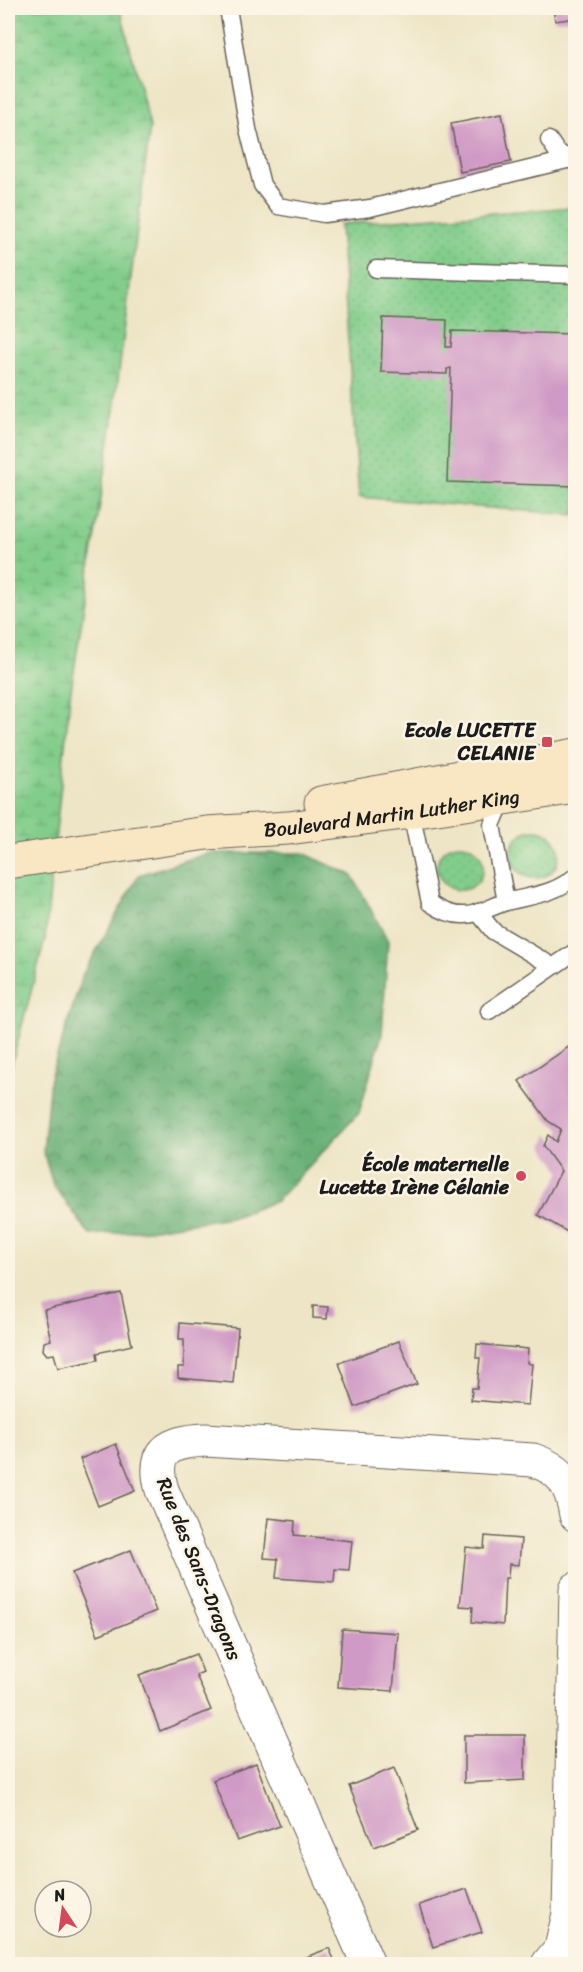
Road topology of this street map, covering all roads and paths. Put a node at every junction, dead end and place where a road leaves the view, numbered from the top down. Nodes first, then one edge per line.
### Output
1 (228, 8) edge
2 (549, 140) dead end
3 (571, 161) edge
4 (376, 269) dead end
5 (576, 275) edge
6 (576, 755) edge
7 (437, 782) junction
8 (576, 787) edge
9 (504, 797) junction
10 (411, 812) junction
11 (207, 833) junction
12 (8, 862) edge
13 (576, 876) edge
14 (506, 902) junction
15 (478, 912) junction
16 (576, 951) edge
17 (552, 966) junction
18 (489, 1011) dead end
19 (576, 1515) edge
20 (576, 1589) edge
21 (572, 1914) edge
22 (368, 1965) edge
23 (548, 1965) edge

1 - 3 lane
2 - 3 lane
4 - 5 lane
6 - 7 main road, Boulevard Martin Luther King
7 - 10 lane
7 - 11 main road, Boulevard Martin Luther King
8 - 9 main road, Boulevard Martin Luther King
9 - 10 main road, Boulevard Martin Luther King
9 - 14 lane
10 - 11 main road, Boulevard Martin Luther King
10 - 15 lane
11 - 12 main road, Boulevard Martin Luther King
13 - 14 lane
14 - 15 lane
15 - 17 lane
16 - 17 lane
17 - 18 lane
19 - 22 street, Rue des Sans-Dragons
20 - 21 street
21 - 23 street

